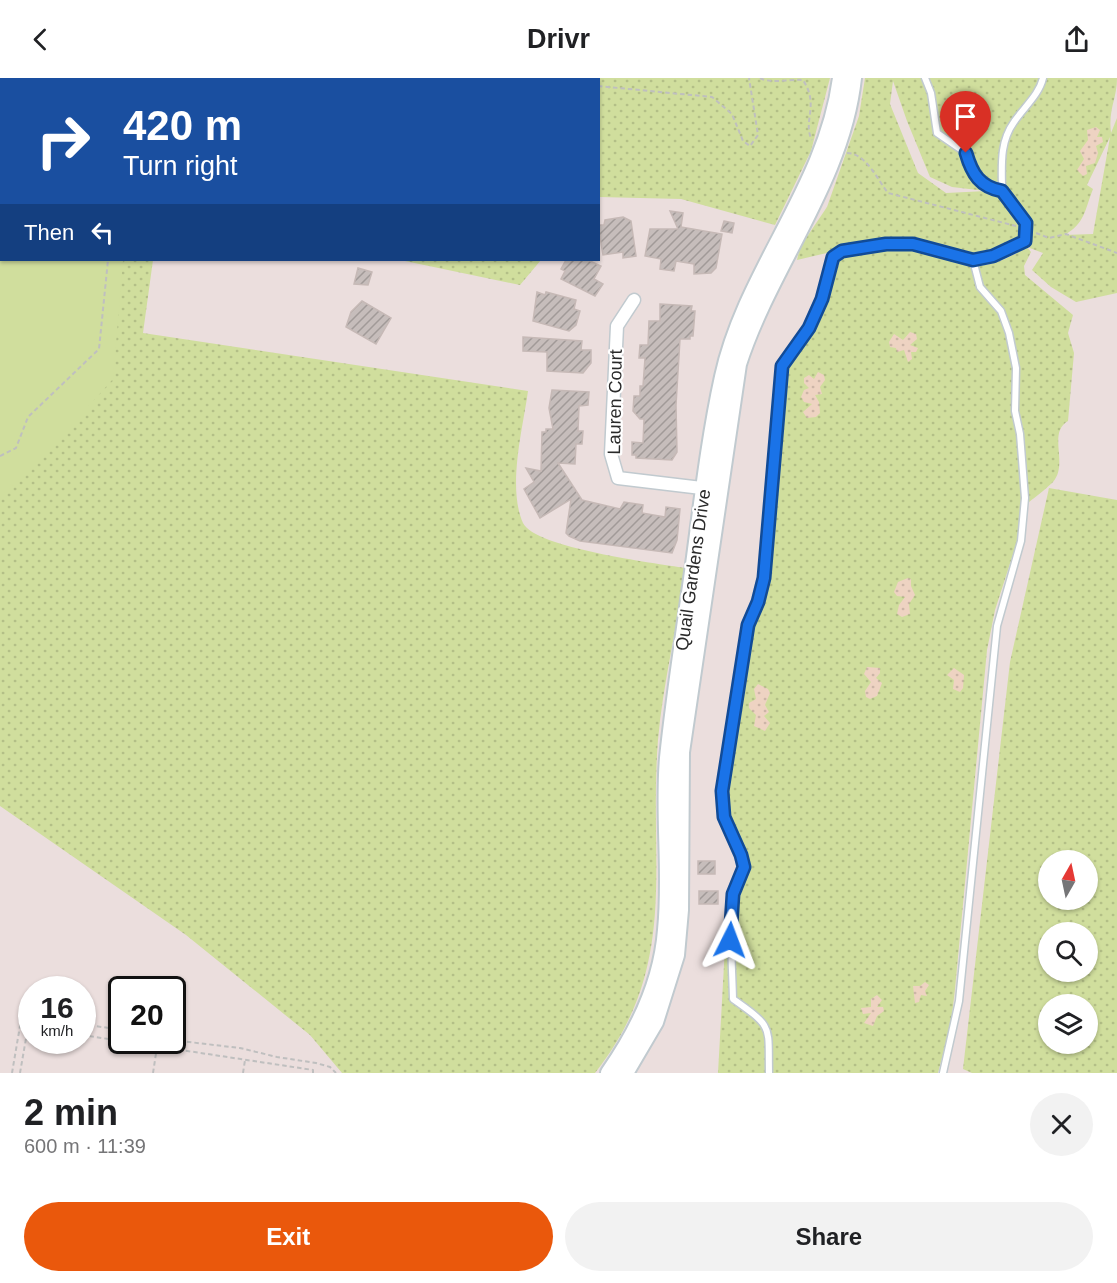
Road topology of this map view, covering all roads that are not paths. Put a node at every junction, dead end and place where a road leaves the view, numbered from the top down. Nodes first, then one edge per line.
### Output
1 (841, 78) edge
2 (854, 78) edge
3 (925, 78) edge
4 (1043, 78) edge
5 (1002, 191) junction
6 (973, 260) junction
7 (634, 300) dead end
8 (712, 490) junction
9 (609, 1073) edge
10 (625, 1073) edge
11 (769, 1073) edge
12 (943, 1073) edge

1 - 8 main road, Quail Gardens Drive
2 - 8 main road, Quail Gardens Drive
3 - 5 lane
4 - 5 lane
5 - 6 lane
6 - 11 lane
6 - 12 lane
7 - 8 street, Lauren Court
8 - 9 main road, Quail Gardens Drive
8 - 10 main road, Quail Gardens Drive

